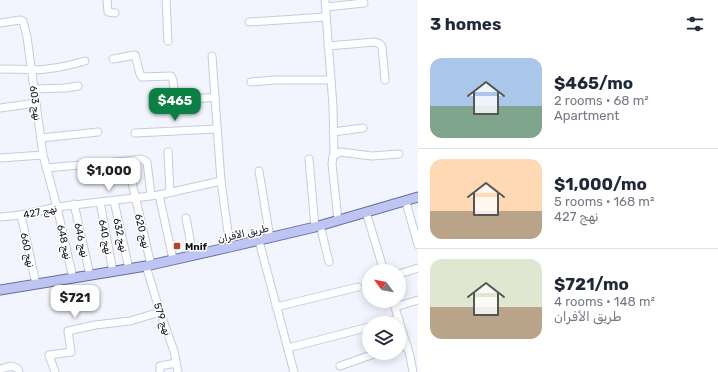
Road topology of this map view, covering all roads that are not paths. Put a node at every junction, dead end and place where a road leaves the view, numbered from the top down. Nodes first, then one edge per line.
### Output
1 (107, 0) edge
2 (166, 0) edge
3 (364, 3) dead end
4 (326, 4) edge
5 (115, 13) dead end
6 (326, 17) junction
7 (249, 22) dead end
8 (0, 23) edge
9 (168, 41) dead end
10 (328, 46) junction
11 (212, 56) dead end
12 (113, 58) dead end
13 (85, 61) dead end
14 (0, 69) edge
15 (31, 70) junction
16 (330, 80) junction
17 (386, 80) dead end
18 (251, 82) dead end
19 (78, 86) dead end
20 (34, 89) junction
21 (215, 97) junction
22 (36, 103) junction
23 (0, 108) edge
24 (363, 128) dead end
25 (217, 129) junction
26 (98, 132) dead end
27 (333, 132) junction
28 (135, 133) dead end
29 (41, 138) junction
30 (168, 152) dead end
31 (334, 154) junction
32 (399, 154) dead end
33 (43, 155) junction
34 (0, 158) edge
35 (309, 159) dead end
36 (127, 161) junction
37 (46, 168) junction
38 (259, 171) dead end
39 (221, 182) junction
40 (170, 192) junction
41 (155, 195) junction
42 (135, 197) junction
43 (418, 197) edge
44 (114, 201) junction
45 (100, 202) junction
46 (406, 202) junction
47 (74, 204) junction
48 (57, 207) junction
49 (366, 212) junction
50 (21, 215) junction
51 (0, 217) edge
52 (186, 218) dead end
53 (338, 220) junction
54 (317, 226) junction
55 (270, 238) junction
56 (258, 241) junction
57 (418, 245) edge
58 (230, 247) junction
59 (193, 255) junction
60 (173, 259) junction
61 (329, 262) dead end
62 (382, 264) edge
63 (149, 265) junction
64 (418, 268) edge
65 (129, 269) junction
66 (113, 272) junction
67 (406, 272) edge
68 (90, 275) junction
69 (73, 278) junction
70 (36, 284) junction
71 (358, 287) dead end
72 (0, 290) edge
73 (418, 300) edge
74 (406, 302) edge
75 (276, 307) junction
76 (160, 312) junction
77 (362, 329) edge
78 (406, 342) edge
79 (407, 345) joint
80 (288, 348) junction
81 (418, 354) edge
82 (410, 356) junction
83 (362, 358) edge
84 (176, 363) junction
85 (340, 366) dead end
86 (0, 369) edge
87 (20, 372) edge
88 (54, 372) edge
89 (160, 372) edge
90 (178, 372) edge
91 (294, 372) edge
92 (413, 372) edge

1 - 5 street
2 - 9 street
3 - 4 street
4 - 6 street
6 - 7 street
6 - 10 street
8 - 15 street, نهج 603
10 - 16 street
10 - 17 street
11 - 21 street
12 - 21 street
13 - 15 street
14 - 15 street
15 - 20 street, نهج 603
16 - 18 street
16 - 27 street
19 - 20 street
20 - 22 street, نهج 603
21 - 25 street
22 - 23 street
22 - 29 street, نهج 603
24 - 27 street
25 - 28 street
25 - 39 street
26 - 29 street
27 - 31 street
29 - 33 street, نهج 603
30 - 40 street
31 - 32 street
31 - 53 street
33 - 34 street
33 - 37 street, نهج 603
35 - 54 street
36 - 37 street
36 - 41 street
36 - 42 street, نهج 620
37 - 48 street, نهج 603
38 - 55 street
39 - 40 street, نهج 427
39 - 58 street
40 - 41 street, نهج 427
41 - 42 street, نهج 427
41 - 60 street
42 - 44 street, نهج 427
42 - 63 street, نهج 620
43 - 46 main road, طريق الأفران
44 - 45 street, نهج 427
44 - 65 street, نهج 632
45 - 47 street, نهج 427
45 - 66 street, نهج 640
46 - 49 main road, طريق الأفران
46 - 57 street
47 - 48 street, نهج 427
47 - 68 street, نهج 646
48 - 50 street, نهج 427
48 - 69 street, نهج 648
49 - 53 main road, طريق الأفران
49 - 62 street
50 - 51 street, نهج 427
50 - 70 street, نهج 660
52 - 59 street
53 - 54 main road, طريق الأفران
54 - 55 main road, طريق الأفران
54 - 61 street
55 - 56 main road, طريق الأفران
56 - 58 main road, طريق الأفران
56 - 75 street
58 - 59 main road, طريق الأفران
59 - 60 main road, طريق الأفران
60 - 63 main road, طريق الأفران
63 - 65 main road, طريق الأفران
63 - 76 street, نهج 579
64 - 67 street
65 - 66 main road, طريق الأفران
66 - 68 main road, طريق الأفران
68 - 69 main road, طريق الأفران
69 - 70 main road, طريق الأفران
70 - 72 main road, طريق الأفران
71 - 75 street
73 - 74 street
75 - 80 street
76 - 84 street, نهج 579
76 - 88 street
77 - 80 street
78 - 79 street
79 - 82 street
80 - 91 street
81 - 82 street
82 - 92 street
83 - 85 street
84 - 89 street
84 - 90 street, نهج 579
86 - 87 street

